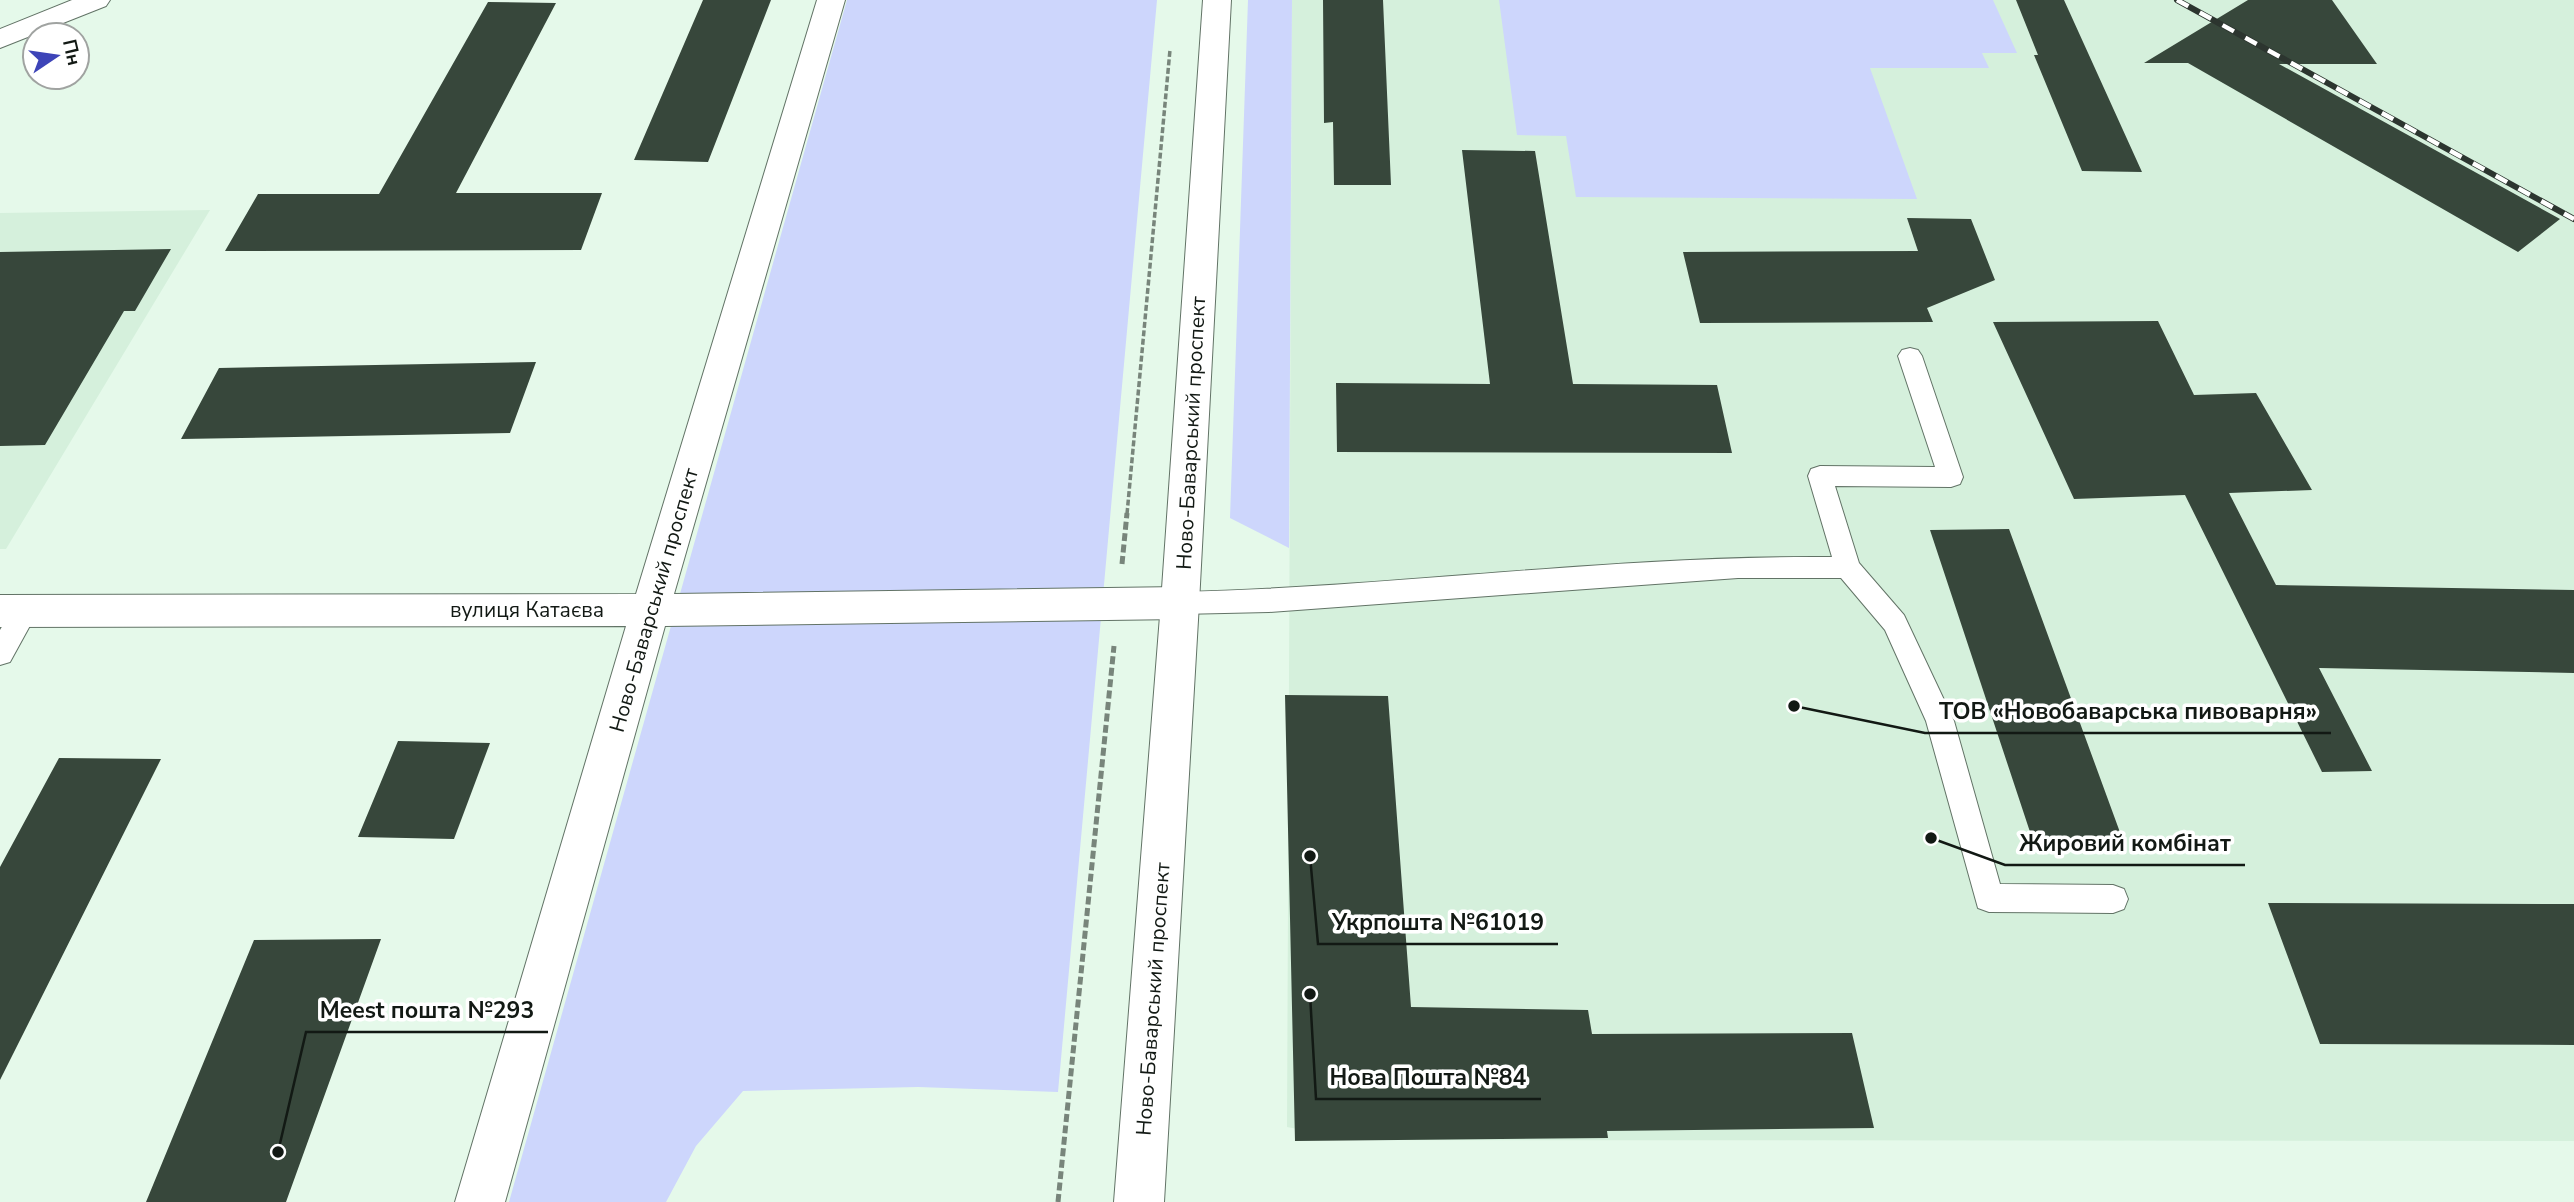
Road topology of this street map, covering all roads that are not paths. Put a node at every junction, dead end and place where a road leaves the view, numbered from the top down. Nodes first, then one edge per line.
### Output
1 (96, 0) edge
2 (831, 0) edge
3 (1217, 0) edge
4 (0, 39) edge
5 (1910, 356) dead end
6 (1848, 569) junction
7 (1180, 603) junction
8 (650, 610) junction
9 (13, 611) edge
10 (0, 654) edge
11 (2113, 899) dead end
12 (480, 1202) edge
13 (1139, 1202) edge

1 - 4 street
2 - 8 street, Ново-Баварський проспект
3 - 7 street, Ново-Баварський проспект
5 - 6 lane
6 - 7 lane
6 - 11 lane
7 - 8 street, вулиця Катаєва
7 - 13 street, Ново-Баварський проспект
8 - 9 street, вулиця Катаєва
8 - 12 street, Ново-Баварський проспект
9 - 10 lane

